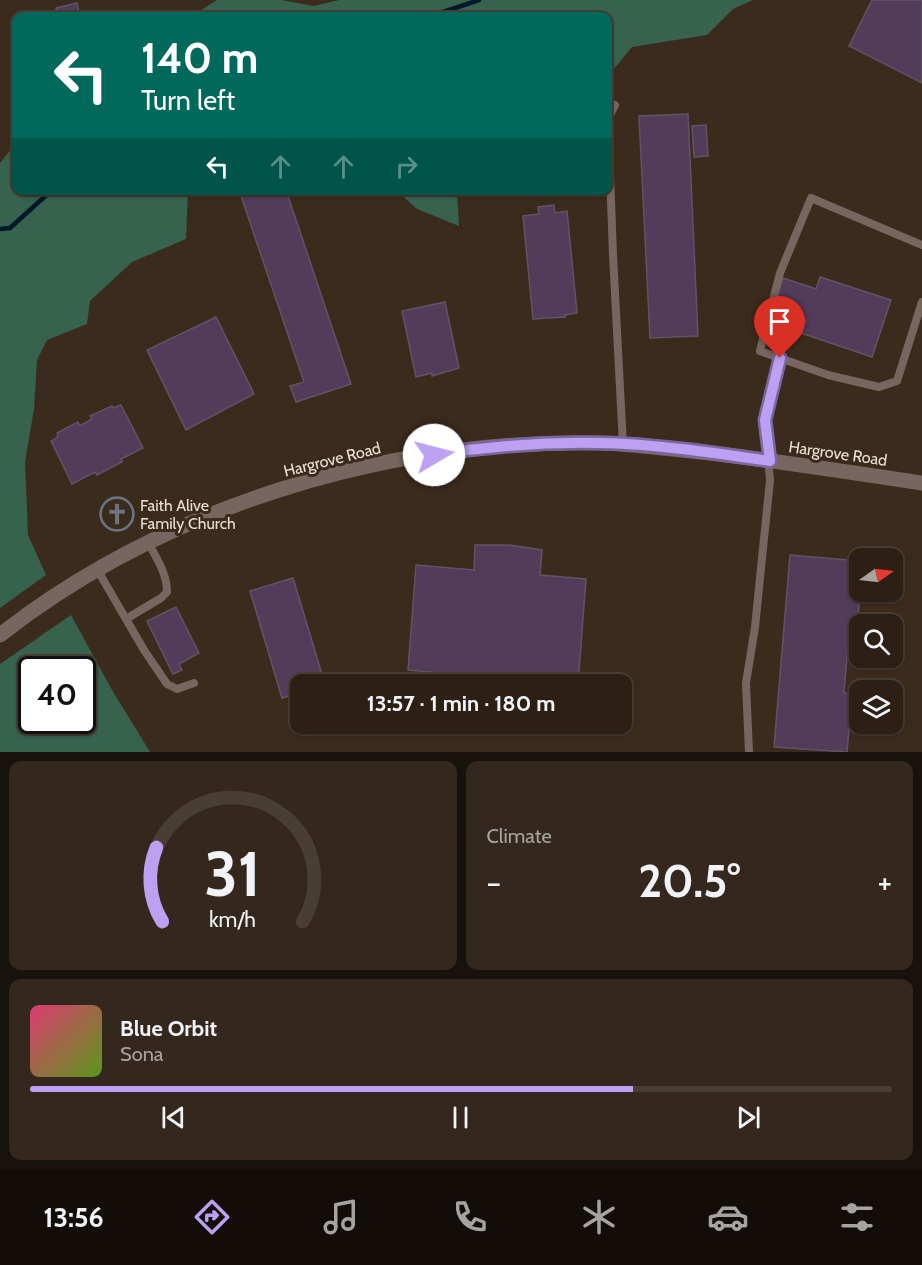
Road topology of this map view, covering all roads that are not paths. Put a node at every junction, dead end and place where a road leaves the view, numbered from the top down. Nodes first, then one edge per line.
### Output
1 (615, 105) dead end
2 (612, 111) edge
3 (610, 195) edge
4 (922, 245) edge
5 (922, 302) edge
6 (780, 358) junction
7 (623, 445) junction
8 (770, 461) junction
9 (922, 483) edge
10 (149, 544) junction
11 (98, 571) junction
12 (126, 619) junction
13 (0, 635) edge
14 (194, 682) dead end
15 (749, 752) edge

1 - 2 lane
3 - 7 lane
4 - 6 lane
5 - 6 lane
6 - 8 lane
7 - 8 street, Hargrove Road
7 - 10 street, Hargrove Road
8 - 9 street, Hargrove Road
8 - 15 lane
10 - 11 street, Hargrove Road
10 - 12 lane
11 - 12 lane
11 - 13 street, Hargrove Road
12 - 14 lane

